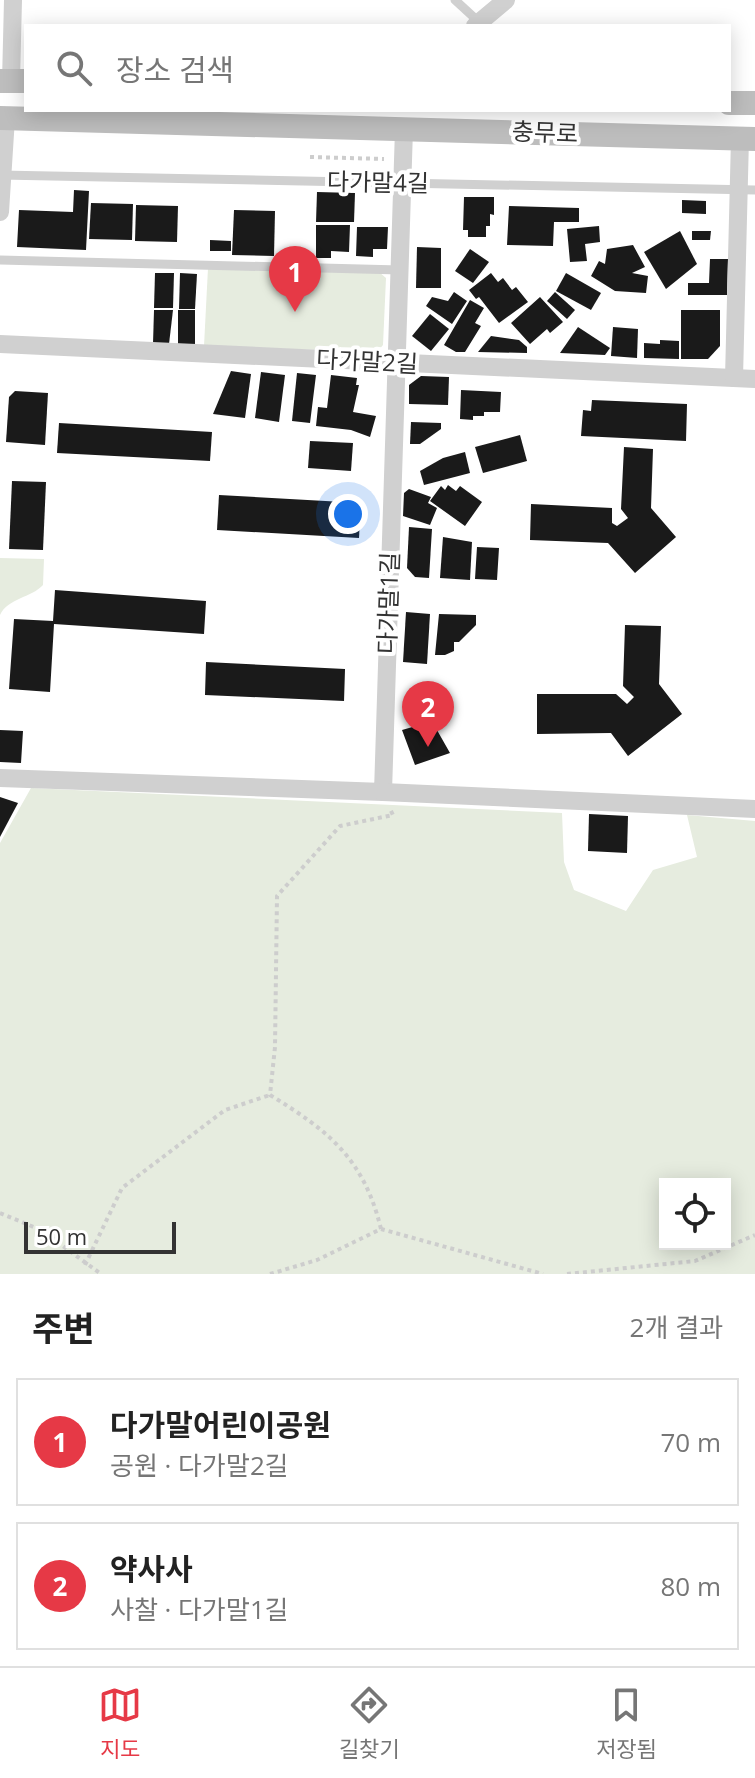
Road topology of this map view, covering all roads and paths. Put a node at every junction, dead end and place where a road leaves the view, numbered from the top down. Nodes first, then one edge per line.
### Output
1 (13, 0) edge
2 (455, 0) edge
3 (506, 0) edge
4 (6, 20) edge
5 (477, 24) edge
6 (12, 81) edge
7 (731, 103) edge
8 (755, 103) edge
9 (3, 118) edge
10 (404, 129) junction
11 (747, 138) edge
12 (310, 157) dead end
13 (403, 160) junction
14 (0, 175) edge
15 (403, 183) junction
16 (747, 190) edge
17 (0, 212) edge
18 (0, 260) edge
19 (400, 270) junction
20 (0, 344) edge
21 (395, 364) junction
22 (734, 378) junction
23 (755, 379) edge
24 (0, 778) edge
25 (383, 792) junction
26 (755, 809) edge
27 (270, 1095) junction
28 (0, 1213) edge
29 (381, 1229) junction
30 (755, 1235) edge
31 (85, 1265) junction
32 (101, 1274) edge
33 (270, 1274) edge
34 (543, 1274) edge
35 (567, 1274) edge

1 - 4 street
2 - 5 lane
3 - 5 street
4 - 6 street
7 - 8 main road
9 - 10 main road, 충무로
9 - 14 street
10 - 11 main road, 충무로
10 - 13 street, 다가말1길
11 - 16 street
12 - 13 path
13 - 15 street, 다가말1길
14 - 15 lane, 다가말4길
14 - 17 street
15 - 16 lane, 다가말4길
15 - 19 street, 다가말1길
16 - 22 street
18 - 19 lane
19 - 21 street, 다가말1길
20 - 21 street, 다가말2길
21 - 22 street, 다가말2길
21 - 25 street, 다가말1길
22 - 23 street, 다가말2길
24 - 25 street
25 - 26 street
25 - 27 path
27 - 29 path
27 - 31 path
28 - 31 path
29 - 33 path
29 - 34 path
30 - 35 path
31 - 32 path

